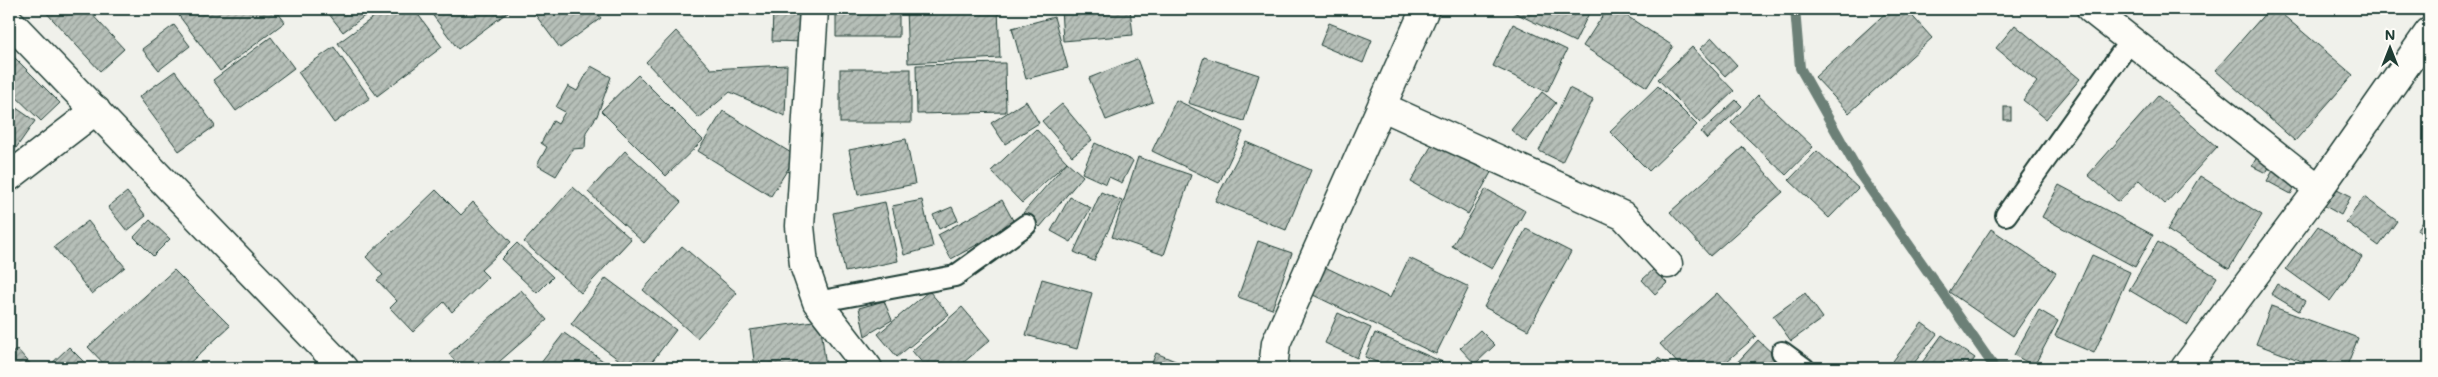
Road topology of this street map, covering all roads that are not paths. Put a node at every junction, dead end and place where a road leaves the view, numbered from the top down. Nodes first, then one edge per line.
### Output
1 (814, 9) edge
2 (1425, 9) edge
3 (2091, 9) edge
4 (9, 21) edge
5 (2429, 32) edge
6 (2130, 41) junction
7 (1383, 107) junction
8 (96, 110) junction
9 (9, 176) edge
10 (2319, 189) junction
11 (2006, 215) dead end
12 (1026, 225) dead end
13 (1668, 264) dead end
14 (818, 302) junction
15 (1782, 352) dead end
16 (339, 367) edge
17 (868, 368) edge
18 (1273, 368) edge
19 (1804, 368) edge
20 (2185, 368) edge

1 - 14 street
2 - 7 street
3 - 6 street
4 - 8 street
5 - 10 street
6 - 10 street
6 - 11 lane
7 - 13 street
7 - 18 street
8 - 9 street
8 - 16 street
10 - 20 street
12 - 14 lane
14 - 17 street
15 - 19 lane

